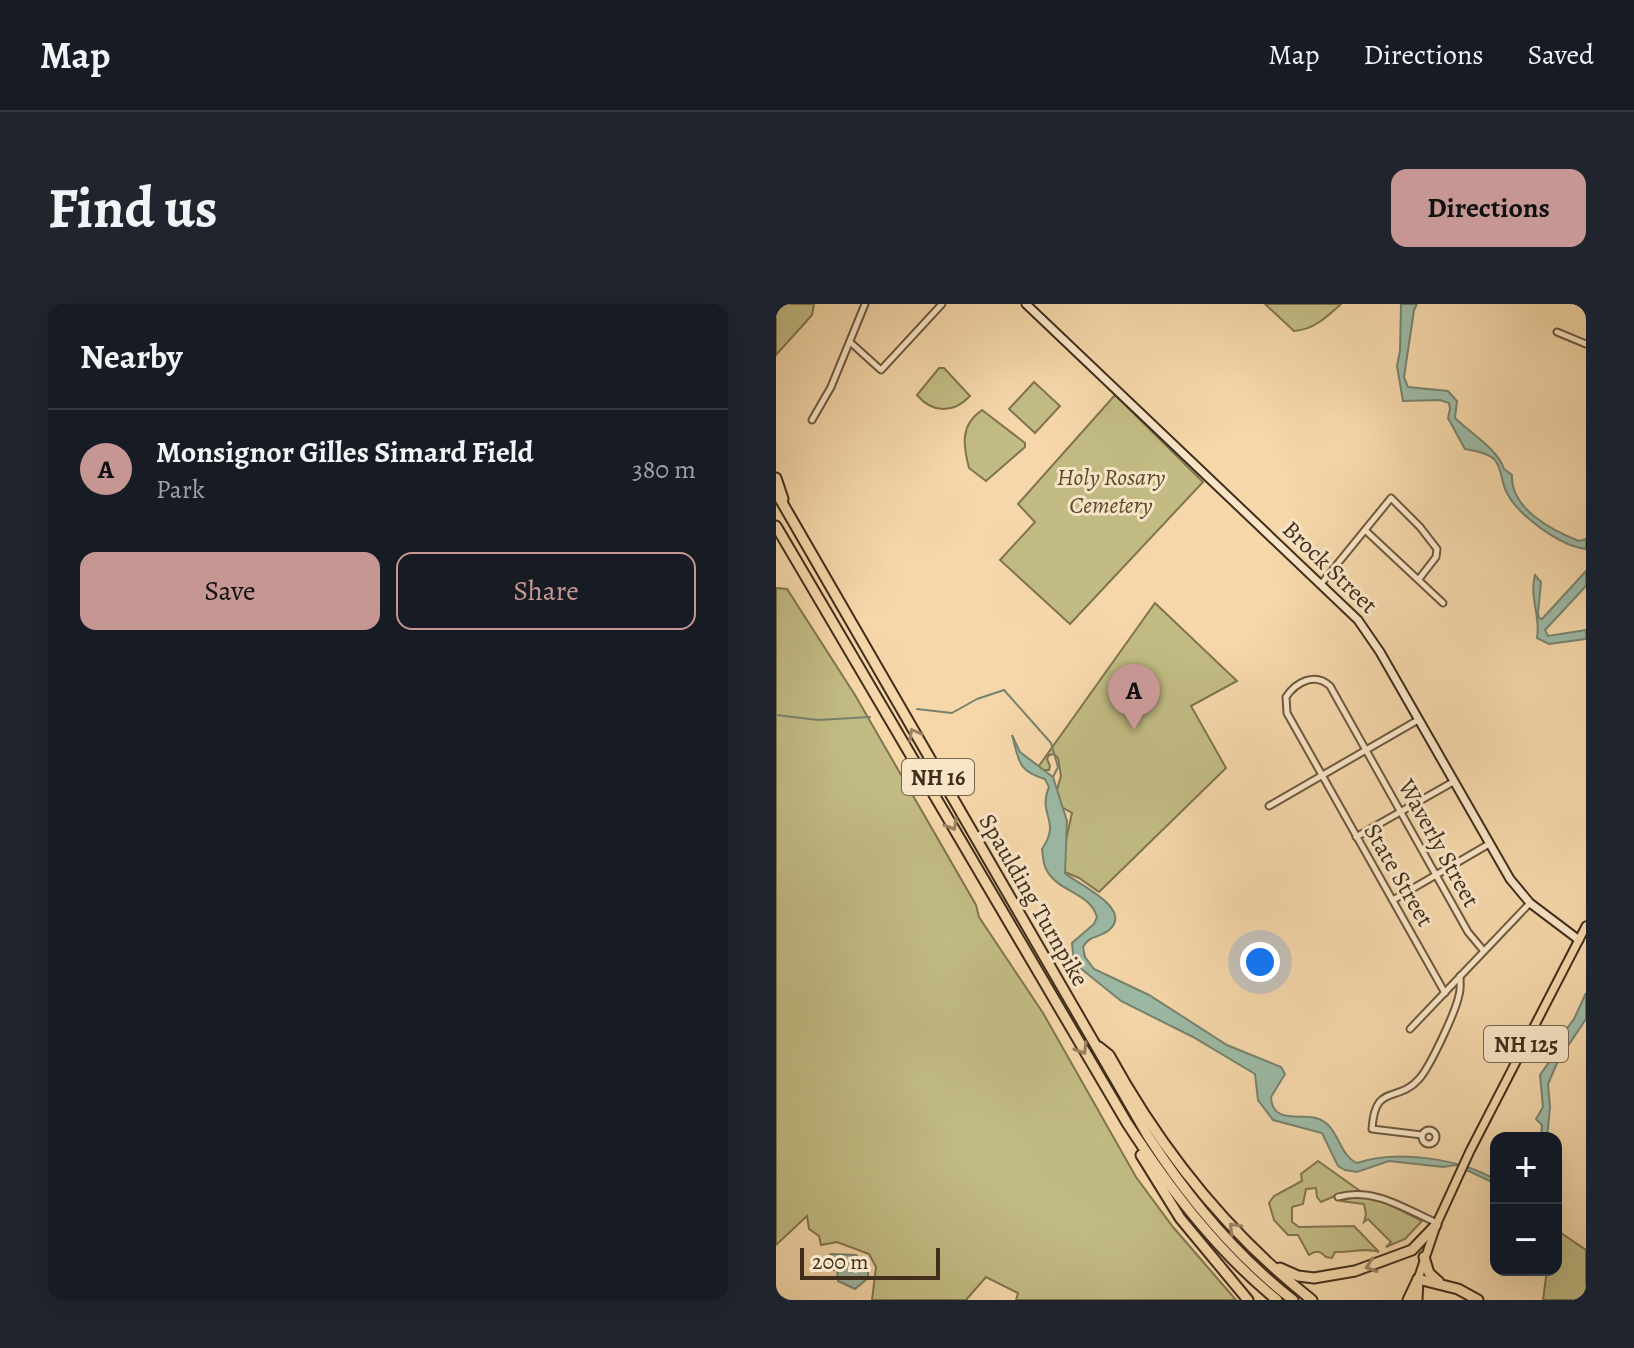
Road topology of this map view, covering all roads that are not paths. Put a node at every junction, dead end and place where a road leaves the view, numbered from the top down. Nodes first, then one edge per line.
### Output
1 (865, 304) edge
2 (942, 304) edge
3 (1026, 304) edge
4 (1557, 332) dead end
5 (850, 342) junction
6 (1586, 344) edge
7 (812, 420) dead end
8 (776, 478) edge
9 (776, 492) edge
10 (785, 510) junction
11 (776, 526) edge
12 (1365, 530) junction
13 (776, 539) edge
14 (1419, 579) junction
15 (1321, 584) junction
16 (1443, 603) dead end
17 (827, 612) junction
18 (1418, 720) junction
19 (1367, 750) junction
20 (1322, 775) junction
21 (1453, 782) junction
22 (1269, 806) dead end
23 (1401, 812) junction
24 (1356, 837) junction
25 (1489, 844) junction
26 (1437, 875) junction
27 (1393, 900) junction
28 (1530, 903) junction
29 (1586, 926) edge
30 (1579, 940) junction
31 (1483, 950) junction
32 (1460, 976) junction
33 (1445, 993) junction
34 (1410, 1029) dead end
35 (1095, 1043) junction
36 (1127, 1123) junction
37 (1422, 1135) dead end
38 (1338, 1197) dead end
39 (1436, 1224) junction
40 (1424, 1257) junction
41 (1269, 1263) junction
42 (1418, 1279) junction
43 (1441, 1285) junction
44 (1248, 1300) edge
45 (1277, 1300) edge
46 (1293, 1300) edge
47 (1312, 1300) edge
48 (1408, 1300) edge
49 (1417, 1300) edge
50 (1478, 1300) edge

1 - 5 street
2 - 5 street
3 - 15 street, Brock Street
4 - 6 street
5 - 7 street
8 - 10 highway
9 - 10 highway, Spaulding Turnpike / NH 16
35 -> 10 highway, Spaulding Turnpike / NH 16
11 - 17 highway, Spaulding Turnpike / NH 16
12 - 14 street
12 - 14 street
12 - 15 street
13 - 17 highway
14 - 16 street
15 - 18 street, Brock Street
17 -> 36 highway, Spaulding Turnpike / NH 16
18 - 19 street
18 - 21 street, Brock Street
19 - 20 street
19 - 20 street, Waverly Street
19 - 23 street, Waverly Street
20 - 22 street
20 - 24 street, State Street
21 - 23 street
21 - 25 street, Brock Street
23 - 24 street
23 - 26 street, Waverly Street
24 - 27 street, State Street
25 - 26 street
25 - 28 street, Brock Street
26 - 27 street
26 - 31 street, Waverly Street
27 - 33 street, State Street
28 - 30 street, Brock Street
28 - 31 street
29 - 30 main road, NH 125
30 - 39 main road, NH 125
31 - 32 street
32 - 33 street
32 - 37 street
33 - 34 street
41 -> 35 highway
35 - 46 highway, Spaulding Turnpike / NH 16
36 - 44 highway
36 - 45 highway, Spaulding Turnpike / NH 16
38 - 39 street
39 - 40 main road, NH 125
39 -> 41 highway
40 - 42 main road, NH 125
40 - 43 highway
41 - 47 highway
42 - 43 highway
42 - 48 highway, NH 125
42 - 49 highway, NH 125
43 - 50 highway

